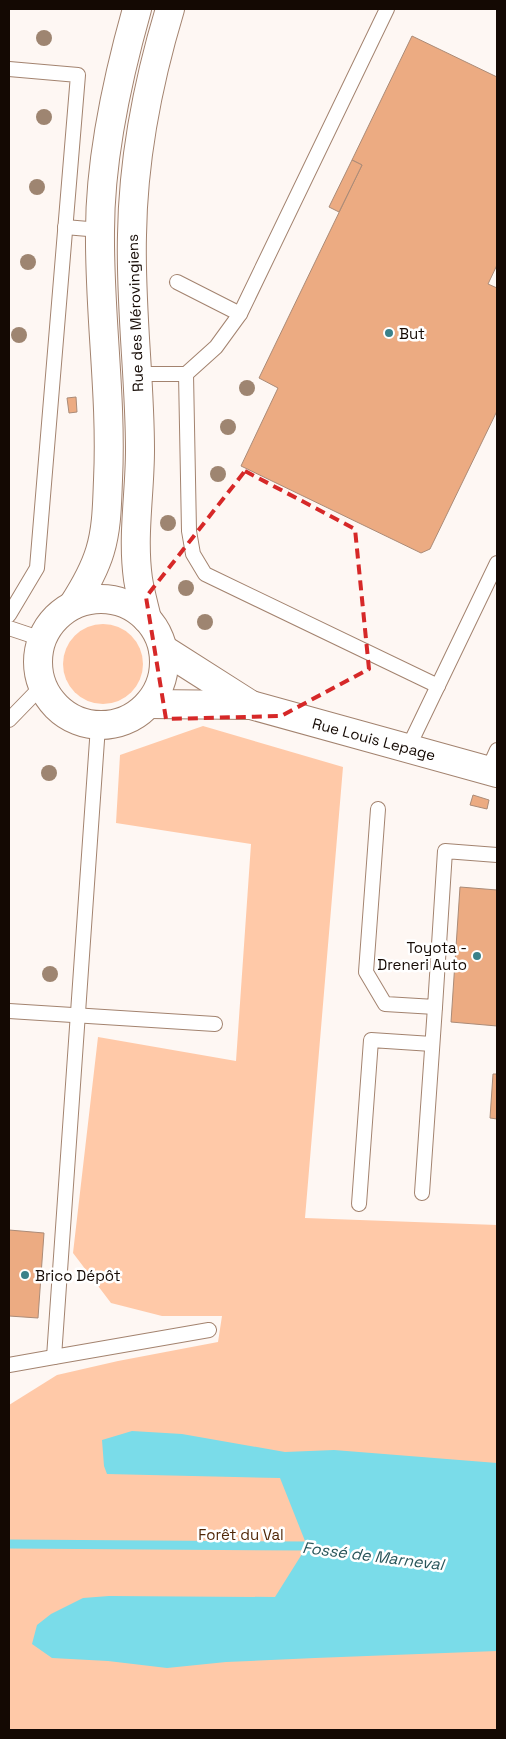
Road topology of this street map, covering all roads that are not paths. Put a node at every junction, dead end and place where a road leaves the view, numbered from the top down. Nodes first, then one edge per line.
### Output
1 (138, 9) edge
2 (170, 9) edge
3 (387, 9) edge
4 (9, 69) edge
5 (65, 228) junction
6 (100, 230) junction
7 (177, 282) dead end
8 (240, 314) junction
9 (137, 374) junction
10 (186, 374) junction
11 (497, 562) edge
12 (73, 605) junction
13 (9, 615) edge
14 (147, 619) junction
15 (9, 628) edge
16 (42, 639) junction
17 (163, 649) junction
18 (42, 686) junction
19 (438, 686) junction
20 (149, 704) junction
21 (251, 706) junction
22 (9, 720) edge
23 (98, 726) junction
24 (408, 748) junction
25 (494, 764) edge
26 (378, 809) dead end
27 (497, 856) edge
28 (434, 1007) junction
29 (9, 1011) edge
30 (78, 1016) junction
31 (215, 1024) dead end
32 (432, 1044) junction
33 (422, 1193) dead end
34 (359, 1204) dead end
35 (209, 1330) dead end
36 (54, 1357) junction
37 (9, 1365) edge

1 - 6 street, Rue des Mérovingiens
2 - 9 street, Rue des Mérovingiens
3 - 8 lane
4 - 5 lane
5 - 6 lane
5 - 13 lane
6 - 12 street, Rue des Mérovingiens
7 - 8 lane
8 - 10 lane
9 - 10 lane
9 - 14 street, Rue des Mérovingiens
10 - 19 lane
11 - 19 lane
12 - 14 street
12 - 16 street
14 - 17 street
15 - 16 lane
16 - 18 street
17 - 20 street
17 - 21 street, Rue Louis Lepage
18 - 22 lane
18 - 23 street
19 - 24 lane
20 - 21 street, Rue Louis Lepage
20 - 23 street
21 - 24 street, Rue Louis Lepage
23 - 30 lane
24 - 25 street, Rue Louis Lepage
26 - 28 lane
27 - 28 lane
28 - 32 lane
29 - 30 lane
30 - 31 lane
30 - 36 lane
32 - 33 lane
32 - 34 lane
35 - 36 lane
36 - 37 lane

